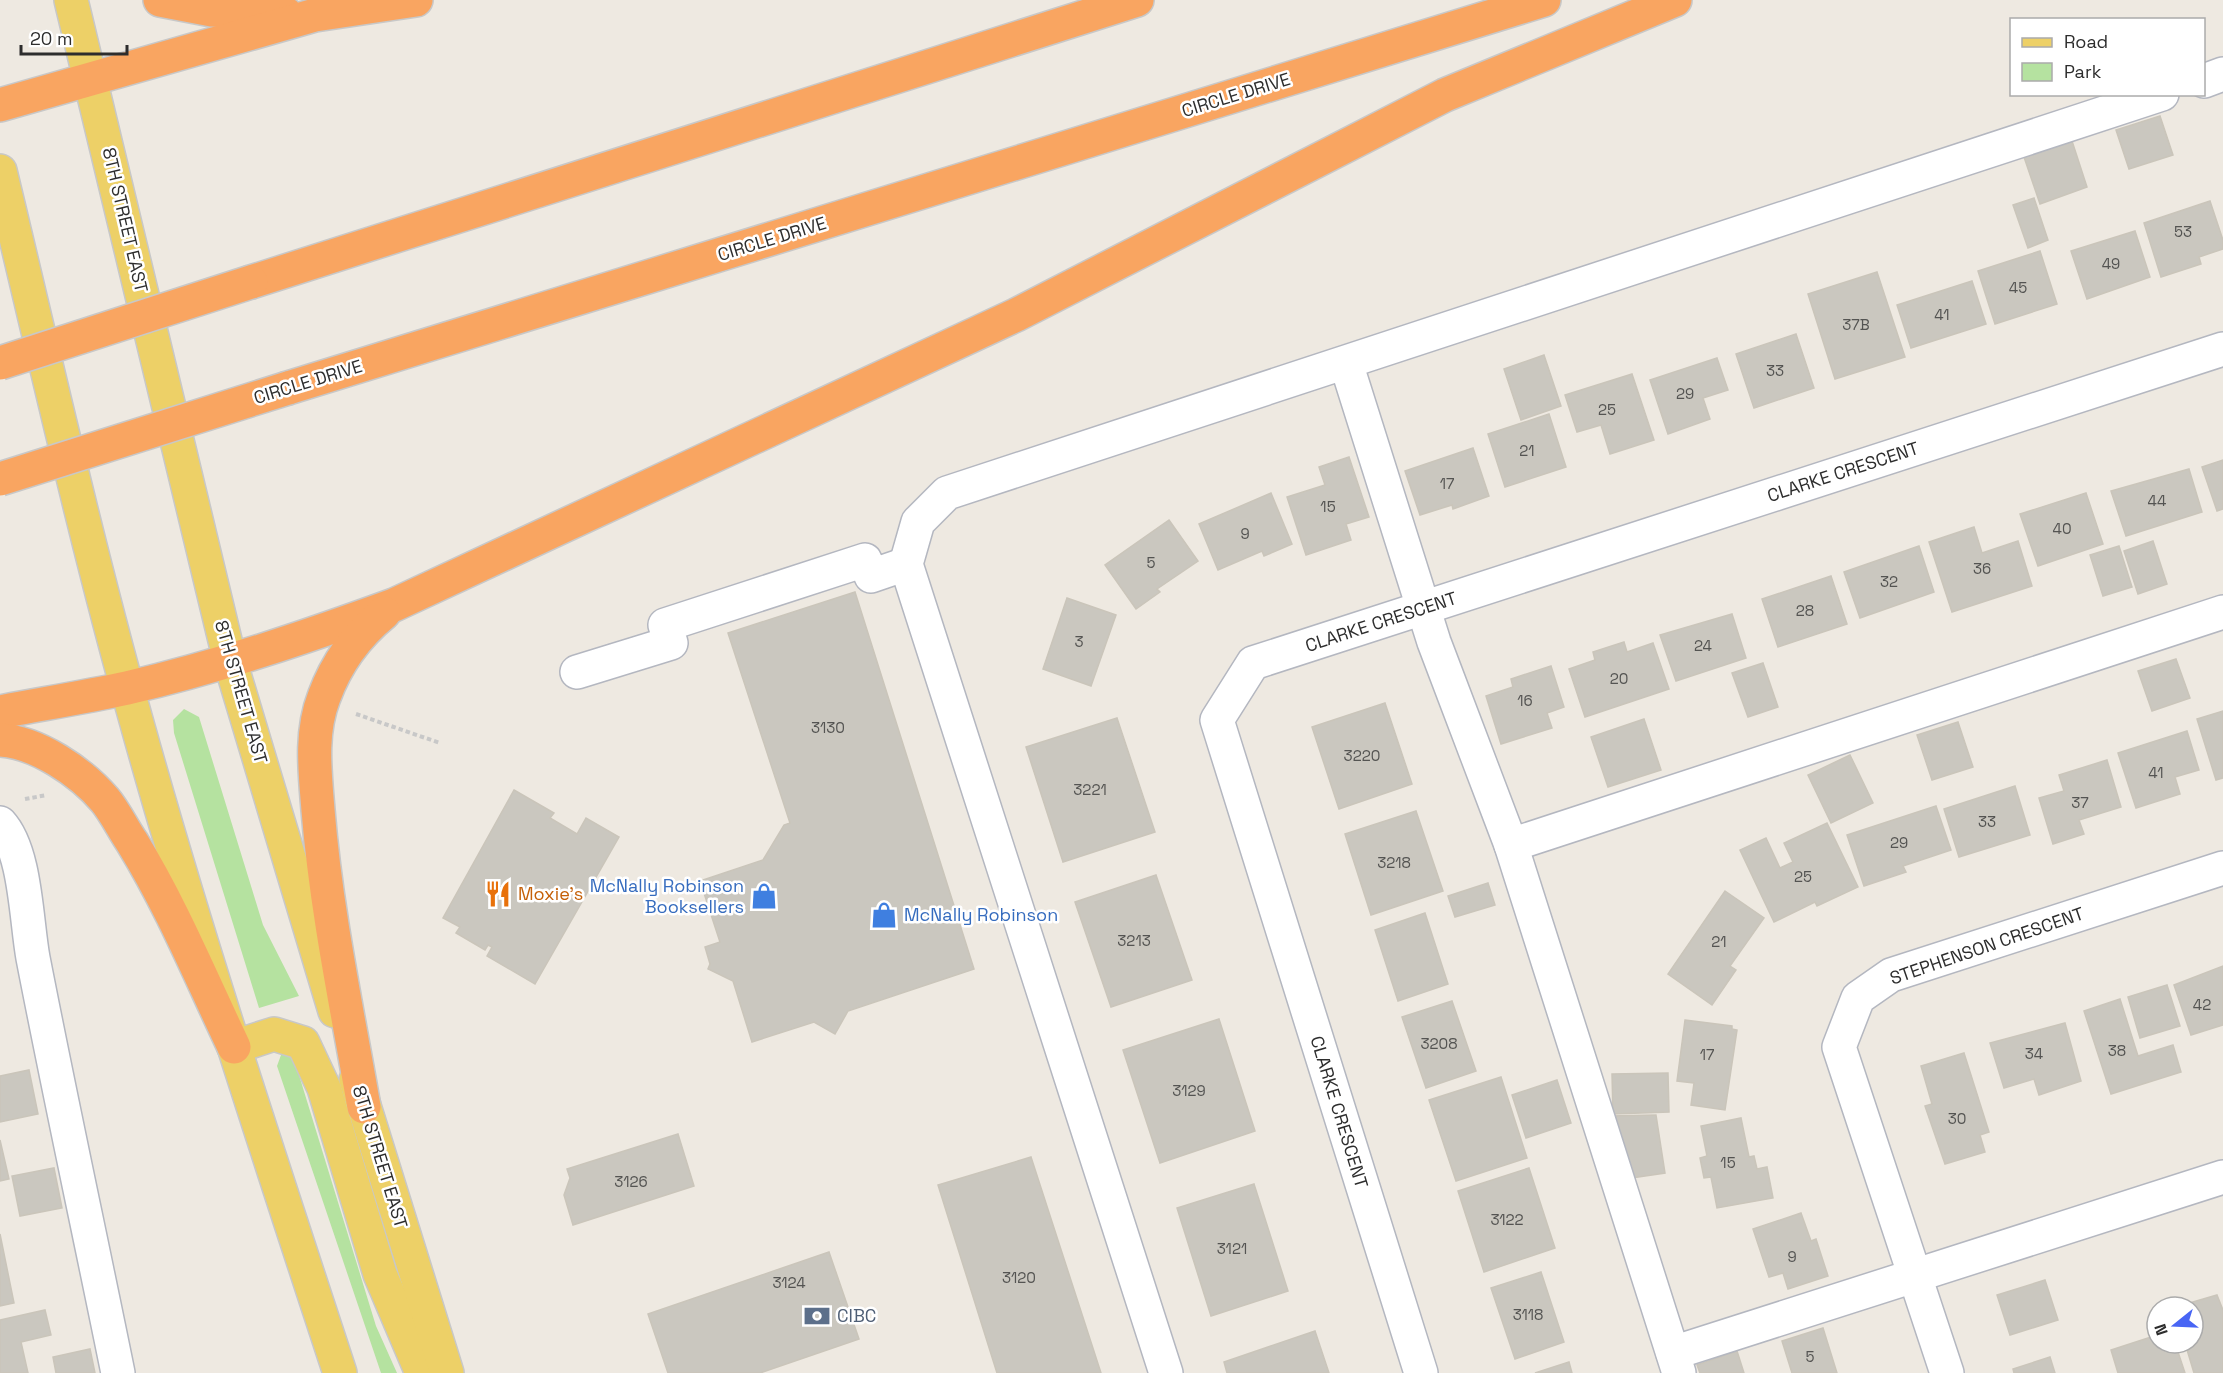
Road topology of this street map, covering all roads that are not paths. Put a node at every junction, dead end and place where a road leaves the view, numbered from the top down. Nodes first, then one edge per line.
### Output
1 (71, 0) edge
2 (160, 0) edge
3 (416, 0) edge
4 (1137, 0) edge
5 (1544, 0) edge
6 (1675, 0) edge
7 (315, 15) junction
8 (2223, 74) edge
9 (92, 78) junction
10 (2205, 81) edge
11 (2156, 96) edge
12 (0, 105) edge
13 (0, 171) edge
14 (2223, 349) edge
15 (0, 363) edge
16 (1346, 363) junction
17 (0, 479) edge
18 (906, 564) junction
19 (394, 605) junction
20 (1424, 608) junction
21 (2223, 612) edge
22 (230, 661) junction
23 (577, 672) dead end
24 (127, 688) junction
25 (0, 712) edge
26 (0, 740) edge
27 (10, 811) edge
28 (1511, 845) junction
29 (2223, 868) edge
30 (234, 1047) junction
31 (364, 1107) junction
32 (2223, 1177) edge
33 (1915, 1274) junction
34 (1676, 1363) edge
35 (118, 1373) edge
36 (340, 1373) edge
37 (422, 1373) edge
38 (447, 1373) edge
39 (1166, 1373) edge
40 (1420, 1373) edge
41 (1947, 1373) edge

1 - 9 main road, 8TH STREET EAST
2 - 7 highway
3 - 7 highway
4 - 15 highway, bridge
5 - 17 highway, CIRCLE DRIVE, bridge
6 - 19 highway
7 - 9 highway
8 - 10 street
9 - 12 highway
9 - 22 main road, 8TH STREET EAST
11 - 16 street
13 - 24 main road
14 - 20 street, CLARKE CRESCENT
16 - 18 street
16 - 20 street
18 - 23 street
18 - 39 street
19 - 22 highway
19 - 31 highway
20 - 28 street
20 - 40 street, CLARKE CRESCENT
21 - 28 street
22 - 24 highway
22 - 31 main road, 8TH STREET EAST
24 - 25 highway
24 - 30 main road
26 - 30 highway
27 - 35 street
28 - 34 street
29 - 33 street, STEPHENSON CRESCENT
30 - 36 main road
30 - 37 main road
31 - 38 main road, 8TH STREET EAST
32 - 33 street
33 - 34 street
33 - 41 street, STEPHENSON CRESCENT

